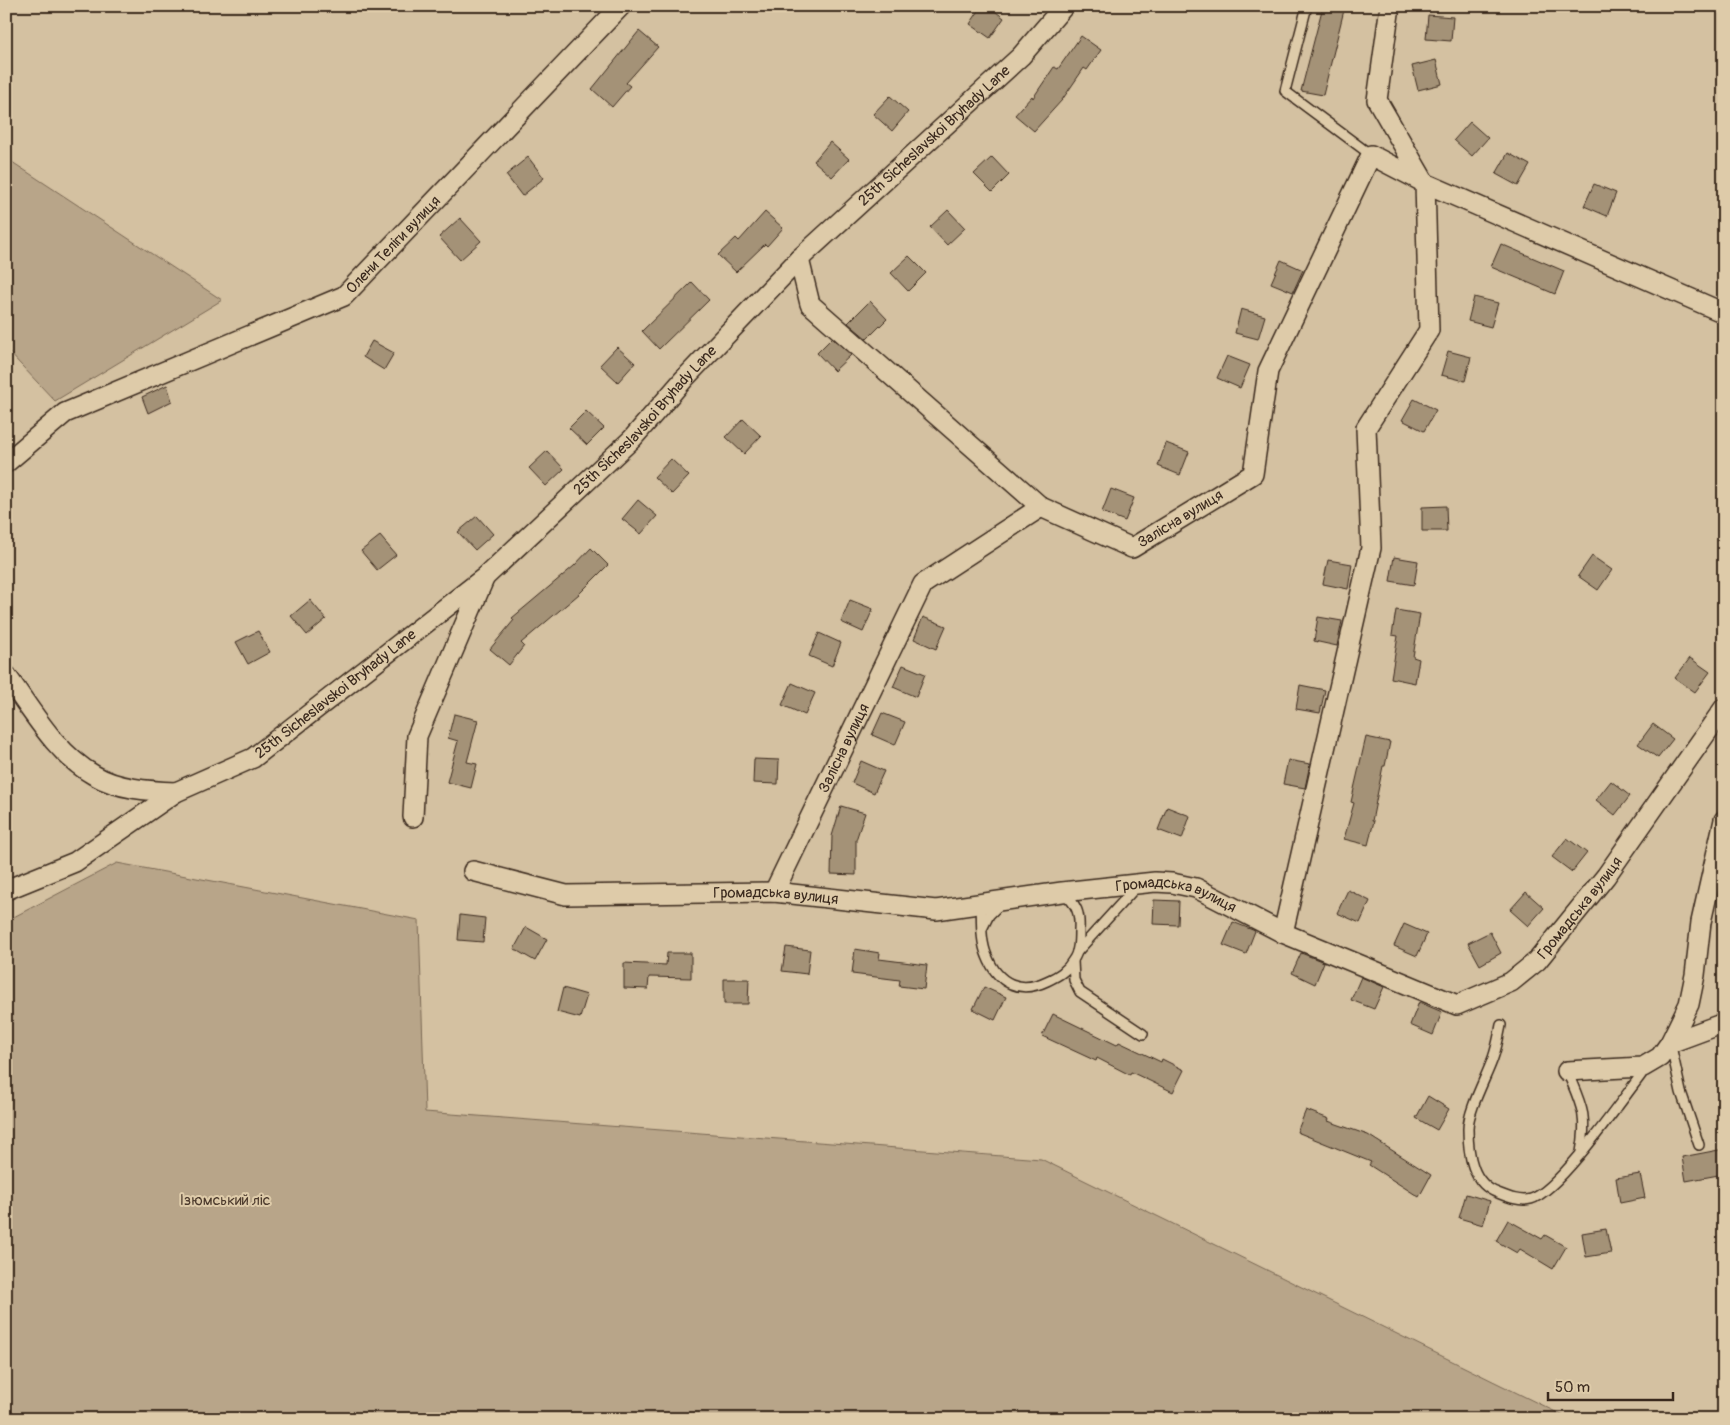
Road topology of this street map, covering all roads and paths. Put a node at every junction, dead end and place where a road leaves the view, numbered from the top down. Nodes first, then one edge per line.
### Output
1 (621, 6) edge
2 (1064, 6) edge
3 (1307, 6) edge
4 (1390, 6) edge
5 (1371, 155) junction
6 (1425, 183) junction
7 (799, 259) junction
8 (1724, 313) edge
9 (6, 463) edge
10 (1041, 507) junction
11 (485, 576) junction
12 (6, 675) edge
13 (1724, 708) edge
14 (176, 792) junction
15 (413, 817) dead end
16 (1724, 820) edge
17 (473, 870) dead end
18 (1138, 884) junction
19 (8, 887) edge
20 (774, 892) junction
21 (1062, 892) junction
22 (1006, 899) junction
23 (973, 903) junction
24 (982, 927) junction
25 (1283, 933) junction
26 (1075, 957) junction
27 (1724, 1023) edge
28 (1501, 1024) dead end
29 (1144, 1034) dead end
30 (1670, 1043) junction
31 (1643, 1067) junction
32 (1567, 1071) joint
33 (1699, 1145) dead end
34 (1581, 1154) junction

1 - 9 street, Олени Теліги вулиця
2 - 7 street, 25th Sicheslavskoi Bryhady Lane
3 - 5 lane
4 - 6 street
5 - 6 street
5 - 10 street, Залісна вулиця
6 - 8 street
6 - 25 street
7 - 10 street
7 - 11 street, 25th Sicheslavskoi Bryhady Lane
10 - 20 street, Залісна вулиця
11 - 14 street, 25th Sicheslavskoi Bryhady Lane
11 - 15 street, 25th Sicheslavskoi Bryhady Lane
12 - 14 street
13 - 25 street, Громадська вулиця
14 - 19 street, 25th Sicheslavskoi Bryhady Lane
16 - 30 street
17 - 20 street, Громадська вулиця
18 - 21 street, Громадська вулиця
18 - 25 street, Громадська вулиця
18 - 26 lane
20 - 23 street, Громадська вулиця
21 - 22 street, Громадська вулиця
21 - 26 lane
22 - 23 street, Громадська вулиця
22 - 24 lane
23 - 24 lane
23 - 24 lane
24 - 26 lane
26 - 29 lane
27 - 30 street
28 - 34 lane
30 - 31 street
30 - 33 lane
31 - 32 street
31 - 34 lane
32 - 34 lane

